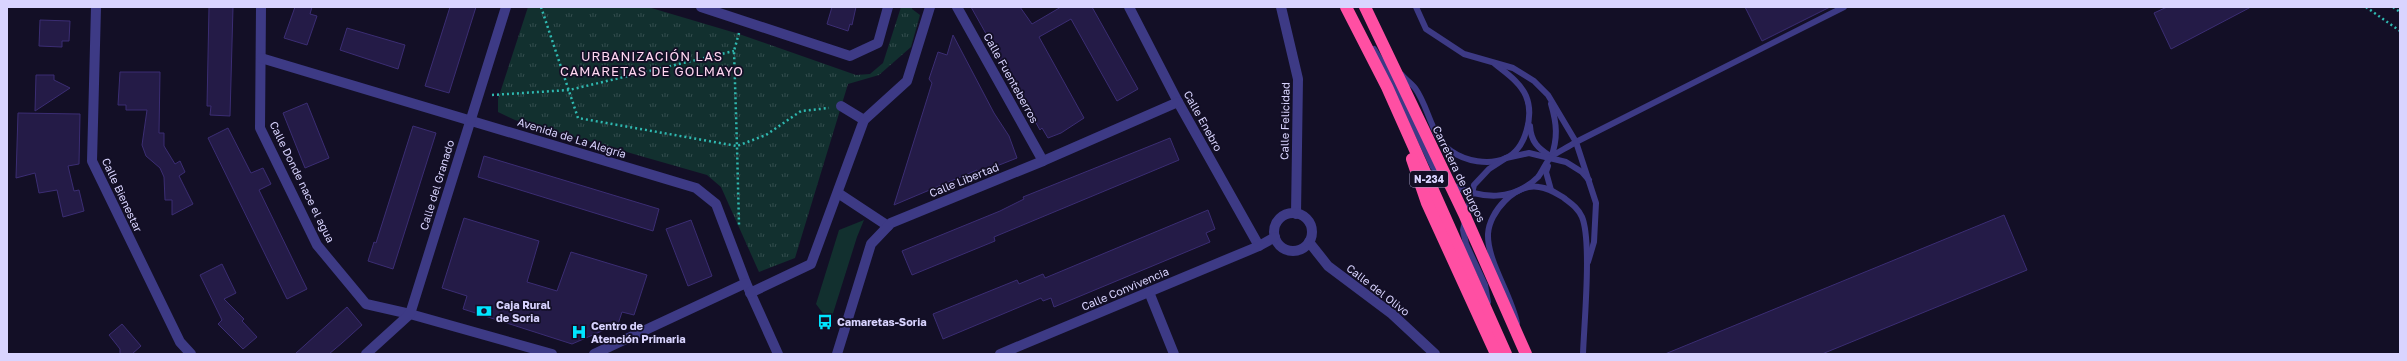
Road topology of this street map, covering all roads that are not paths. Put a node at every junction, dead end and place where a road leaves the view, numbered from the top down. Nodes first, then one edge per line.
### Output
1 (96, 7) edge
2 (261, 7) edge
3 (506, 7) edge
4 (701, 7) edge
5 (888, 7) edge
6 (930, 7) edge
7 (958, 7) edge
8 (1128, 7) edge
9 (1281, 7) edge
10 (1347, 7) edge
11 (1365, 7) edge
12 (1416, 7) edge
13 (1844, 7) edge
14 (261, 58) junction
15 (1492, 61) junction
16 (1395, 68) junction
17 (1387, 87) junction
18 (1548, 95) junction
19 (1178, 102) junction
20 (841, 106) road end
21 (1529, 114) junction
22 (471, 119) junction
23 (864, 120) junction
24 (1576, 142) junction
25 (1551, 157) junction
26 (1506, 158) junction
27 (1043, 161) junction
28 (1448, 183) junction
29 (1591, 183) junction
30 (1521, 190) junction
31 (1551, 190) junction
32 (838, 193) junction
33 (1470, 193) junction
34 (1296, 214) junction
35 (1465, 216) junction
36 (888, 226) junction
37 (1275, 237) junction
38 (1309, 242) junction
39 (1259, 246) junction
40 (1586, 267) junction
41 (746, 283) junction
42 (1149, 292) junction
43 (750, 293) junction
44 (410, 314) junction
45 (1491, 322) junction
46 (1524, 350) edge
47 (191, 354) edge
48 (366, 354) edge
49 (552, 354) edge
50 (594, 354) edge
51 (778, 354) edge
52 (837, 354) edge
53 (1000, 354) edge
54 (1174, 354) edge
55 (1435, 354) edge
56 (1496, 354) edge
57 (1506, 354) edge
58 (1583, 354) edge

1 - 47 street, Calle Bienestar
2 - 14 street, Calle Donde nace el agua
3 - 22 street, Calle del Granado
4 - 5 street
6 - 23 street
7 - 27 street, Calle Fuenteberros
8 - 19 street, Calle Enebro
9 - 34 street, Calle Felicidad
10 - 17 highway, N-234
10 - 28 lane
11 - 16 highway, Carretera de Burgos / N-234
12 - 15 lane
13 - 24 lane
14 - 22 street, Avenida de La Alegría
14 - 44 street, Calle Donde nace el agua
15 - 18 lane
15 - 21 lane
16 - 26 lane
16 - 28 highway, Carretera de Burgos / N-234
17 - 45 highway, N-234
17 - 56 highway
18 - 24 lane
18 - 25 lane
19 - 27 street, Calle Libertad
19 - 39 street, Calle Enebro
20 - 23 street
21 - 25 lane
21 - 26 lane
22 - 41 street, Avenida de La Alegría
22 - 44 street, Calle del Granado
23 - 32 street
24 - 25 lane
24 - 29 lane
25 - 26 lane
25 - 29 lane
25 - 30 lane
25 - 31 lane
26 - 33 lane
27 - 36 street, Calle Libertad
28 - 33 lane
28 - 35 highway, Carretera de Burgos / N-234
29 - 40 lane
30 - 31 lane
30 - 33 lane
30 - 46 lane
31 - 40 lane
32 - 36 street
32 - 43 street
33 - 35 lane
34 - 37 street
34 - 38 street
35 - 45 lane
35 - 46 highway, Carretera de Burgos / N-234
36 - 52 street, Calle Libertad
37 - 38 street
37 - 39 street, Calle Convivencia
38 - 55 street, Calle del Olivo
39 - 42 street, Calle Convivencia
40 - 58 lane
41 - 43 street, Avenida de La Alegría
41 - 50 street
42 - 53 street, Calle Convivencia
42 - 54 street
43 - 51 street, Avenida de La Alegría
44 - 48 street
44 - 49 street, Calle Donde nace el agua
45 - 57 highway, N-234

